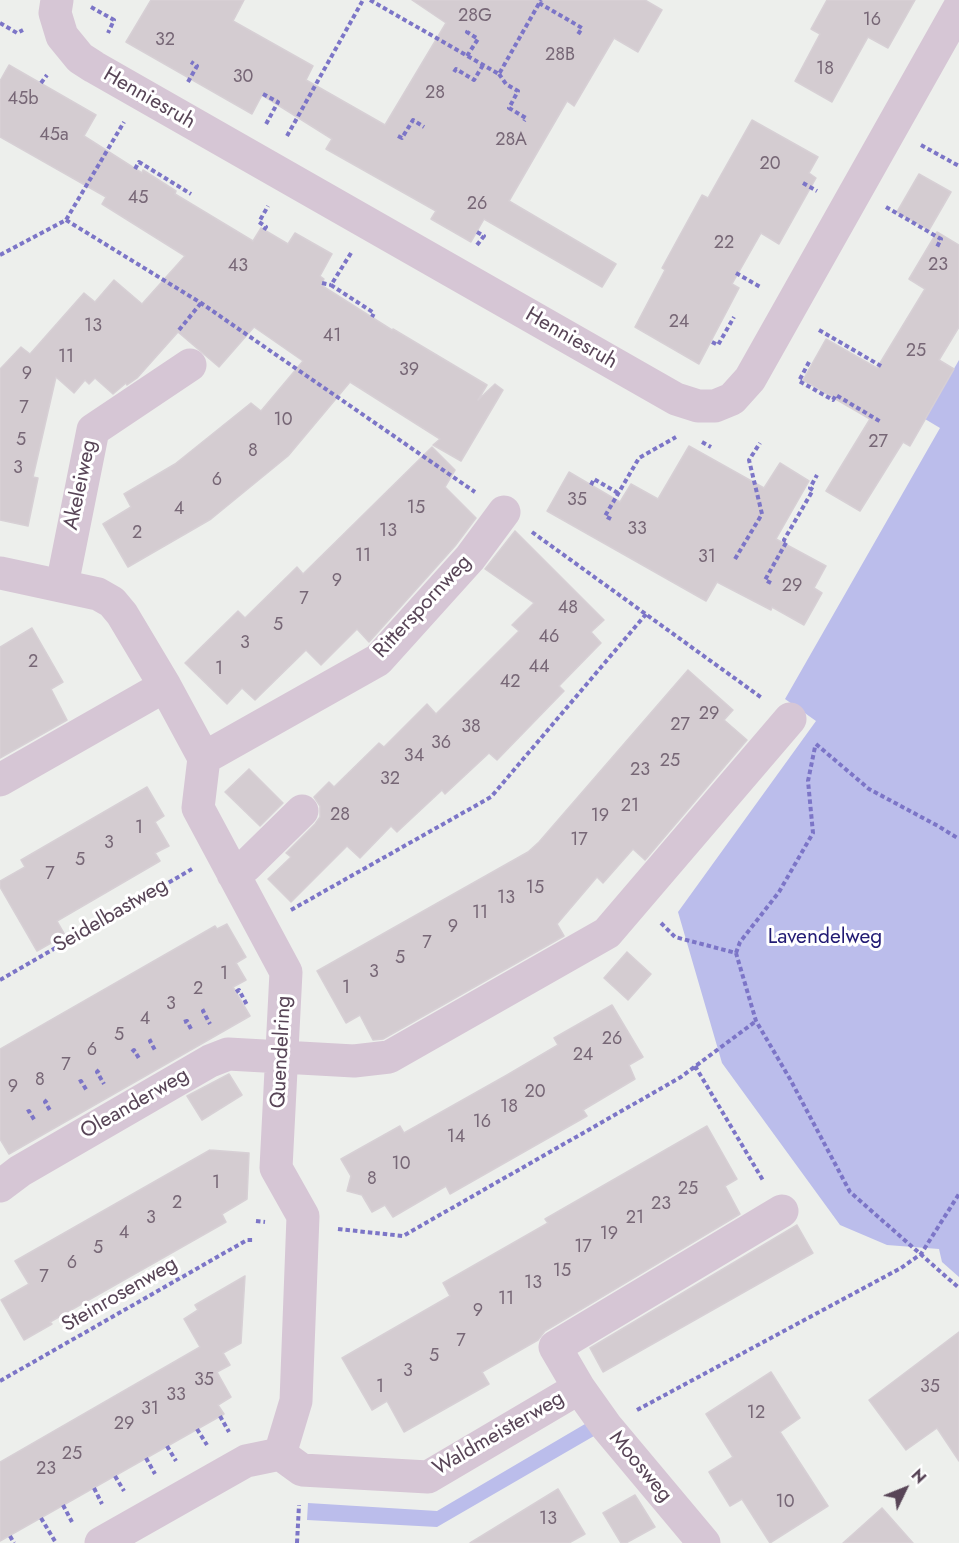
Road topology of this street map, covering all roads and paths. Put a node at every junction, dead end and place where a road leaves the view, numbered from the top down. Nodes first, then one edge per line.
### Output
1 (362, 0) edge
2 (370, 0) edge
3 (540, 2) edge
4 (72, 3) edge
5 (959, 8) edge
6 (0, 23) edge
7 (26, 29) dead end
8 (470, 29) dead end
9 (577, 36) dead end
10 (106, 37) dead end
11 (467, 56) junction
12 (190, 62) dead end
13 (483, 65) junction
14 (454, 72) dead end
15 (48, 73) dead end
16 (499, 74) junction
17 (41, 83) dead end
18 (182, 91) dead end
19 (141, 94) junction
20 (263, 94) dead end
21 (524, 122) dead end
22 (264, 127) dead end
23 (424, 127) dead end
24 (398, 136) dead end
25 (920, 144) dead end
26 (959, 166) edge
27 (270, 168) junction
28 (135, 169) dead end
29 (191, 194) dead end
30 (271, 202) dead end
31 (884, 206) dead end
32 (66, 220) junction
33 (264, 230) dead end
34 (354, 248) dead end
35 (936, 249) dead end
36 (0, 255) edge
37 (736, 273) dead end
38 (322, 283) dead end
39 (331, 285) junction
40 (769, 292) dead end
41 (372, 317) dead end
42 (734, 317) dead end
43 (829, 336) dead end
44 (712, 342) dead end
45 (809, 362) dead end
46 (190, 365) dead end
47 (881, 366) dead end
48 (881, 423) dead end
49 (679, 436) dead end
50 (695, 438) dead end
51 (760, 443) dead end
52 (711, 447) dead end
53 (817, 474) dead end
54 (591, 485) dead end
55 (618, 493) junction
56 (504, 512) junction
57 (610, 519) dead end
58 (735, 559) dead end
59 (0, 573) edge
60 (771, 583) dead end
61 (62, 585) junction
62 (647, 614) junction
63 (165, 686) junction
64 (790, 719) joint
65 (204, 758) junction
66 (0, 780) edge
67 (302, 811) dead end
68 (959, 839) edge
69 (227, 863) junction
70 (262, 927) junction
71 (675, 937) dead end
72 (736, 953) junction
73 (0, 980) edge
74 (756, 1021) junction
75 (281, 1056) junction
76 (695, 1066) junction
77 (0, 1186) edge
78 (959, 1194) edge
79 (782, 1211) joint
80 (256, 1221) dead end
81 (303, 1225) junction
82 (255, 1240) dead end
83 (921, 1254) junction
84 (959, 1288) edge
85 (0, 1381) edge
86 (579, 1388) junction
87 (220, 1416) dead end
88 (223, 1421) dead end
89 (606, 1426) junction
90 (197, 1429) dead end
91 (200, 1434) dead end
92 (167, 1446) dead end
93 (171, 1451) dead end
94 (280, 1454) junction
95 (146, 1458) dead end
96 (149, 1463) dead end
97 (115, 1476) dead end
98 (118, 1481) dead end
99 (94, 1488) dead end
100 (96, 1494) dead end
101 (63, 1505) dead end
102 (66, 1511) dead end
103 (41, 1518) dead end
104 (10, 1536) dead end
105 (14, 1543) edge
106 (56, 1543) edge
107 (101, 1543) edge
108 (704, 1543) edge

1 - 27 path
2 - 11 path
3 - 9 path
3 - 16 path
4 - 10 path
4 - 19 street, Henniesruh
5 - 27 street, Henniesruh
6 - 7 path
8 - 11 path
11 - 13 path
12 - 18 path
13 - 14 path
13 - 16 path
15 - 17 path
16 - 21 path
19 - 27 street, Henniesruh
19 - 32 path
20 - 22 path
23 - 24 path
25 - 26 path
28 - 29 path
30 - 33 path
31 - 35 path
32 - 36 path
32 - 56 path
34 - 39 path
37 - 40 path
38 - 39 path
39 - 41 path
42 - 44 path
43 - 47 path
45 - 48 path
46 - 61 street, Akeleiweg
49 - 55 path
50 - 52 path
51 - 58 path
53 - 60 path
54 - 55 path
55 - 57 path
56 - 62 path
56 - 65 street, Ritterspornweg
59 - 61 street
61 - 63 street
62 - 64 path
62 - 70 path
63 - 65 street
63 - 66 street
64 - 75 street
65 - 69 street, Quendelring
67 - 69 street
68 - 72 path
69 - 70 street, Quendelring
69 - 73 path, Seidelbastweg
70 - 75 street, Quendelring
71 - 72 path
72 - 74 path
74 - 76 path
74 - 83 path
75 - 77 street, Oleanderweg
75 - 81 street, Quendelring
76 - 79 path
76 - 81 path
78 - 83 path
79 - 86 street, Moosweg
80 - 81 path
81 - 94 street, Quendelring
82 - 85 path, Steinrosenweg
83 - 84 path
83 - 89 path
86 - 89 street, Moosweg
86 - 94 street, Waldmeisterweg
87 - 88 path
89 - 108 street, Moosweg
90 - 91 path
92 - 93 path
94 - 107 street
95 - 96 path
97 - 98 path
99 - 100 path
101 - 102 path
103 - 106 path
104 - 105 path

